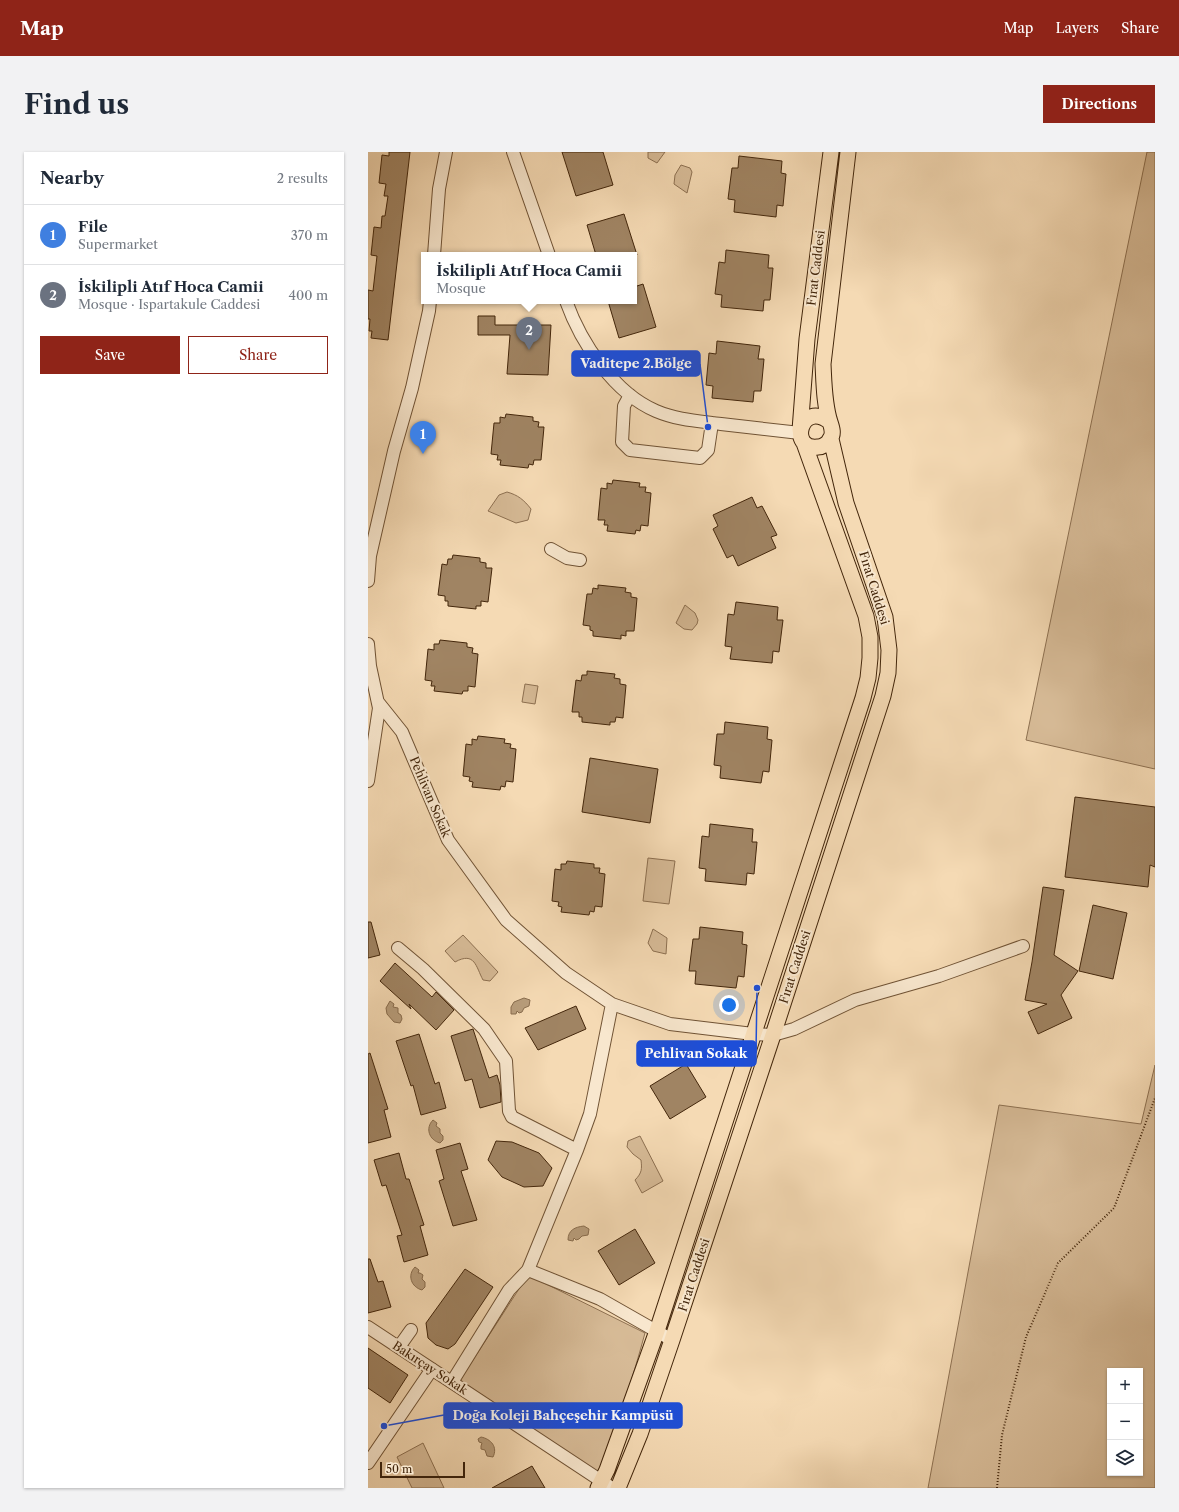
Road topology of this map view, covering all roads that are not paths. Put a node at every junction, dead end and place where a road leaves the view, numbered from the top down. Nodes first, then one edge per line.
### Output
1 (446, 152) edge
2 (513, 152) edge
3 (831, 152) edge
4 (848, 152) edge
5 (434, 252) edge
6 (548, 252) edge
7 (430, 304) edge
8 (567, 304) edge
9 (630, 395) junction
10 (830, 422) junction
11 (712, 423) junction
12 (802, 438) junction
13 (831, 439) junction
14 (551, 549) dead end
15 (580, 560) dead end
16 (368, 581) edge
17 (368, 644) edge
18 (378, 702) junction
19 (368, 781) edge
20 (1023, 946) dead end
21 (398, 948) dead end
22 (612, 1004) junction
23 (753, 1034) junction
24 (773, 1035) junction
25 (577, 1150) junction
26 (528, 1270) junction
27 (368, 1327) edge
28 (411, 1330) dead end
29 (657, 1331) junction
30 (672, 1340) junction
31 (399, 1347) junction
32 (432, 1369) junction
33 (452, 1382) junction
34 (368, 1463) edge
35 (604, 1486) edge
36 (618, 1488) edge

1 - 5 street
2 - 6 street
3 - 12 main road, Fırat Caddesi
4 - 10 main road, Fırat Caddesi
7 - 16 street
8 - 9 street
9 - 11 street
9 - 11 street
10 - 12 main road
10 - 13 main road
11 - 12 street
12 - 13 main road
12 - 23 main road, Fırat Caddesi
13 - 24 main road, Fırat Caddesi
14 - 15 street
17 - 18 street
18 - 19 street
18 - 22 street, Pehlivan Sokak
20 - 24 street, Pehlivan Sokak
21 - 25 street
22 - 23 street, Pehlivan Sokak
22 - 25 street
23 - 24 street, Pehlivan Sokak
23 - 29 main road, Fırat Caddesi
24 - 30 main road, Fırat Caddesi
25 - 26 street
26 - 29 street
26 - 33 street
27 - 31 street, Bakırçay Sokak
28 - 31 street
29 - 30 street
29 - 35 main road, Fırat Caddesi
30 - 36 main road, Fırat Caddesi
31 - 32 street, Bakırçay Sokak
32 - 33 street, Bakırçay Sokak
32 - 34 street
33 - 35 street, Bakırçay Sokak

